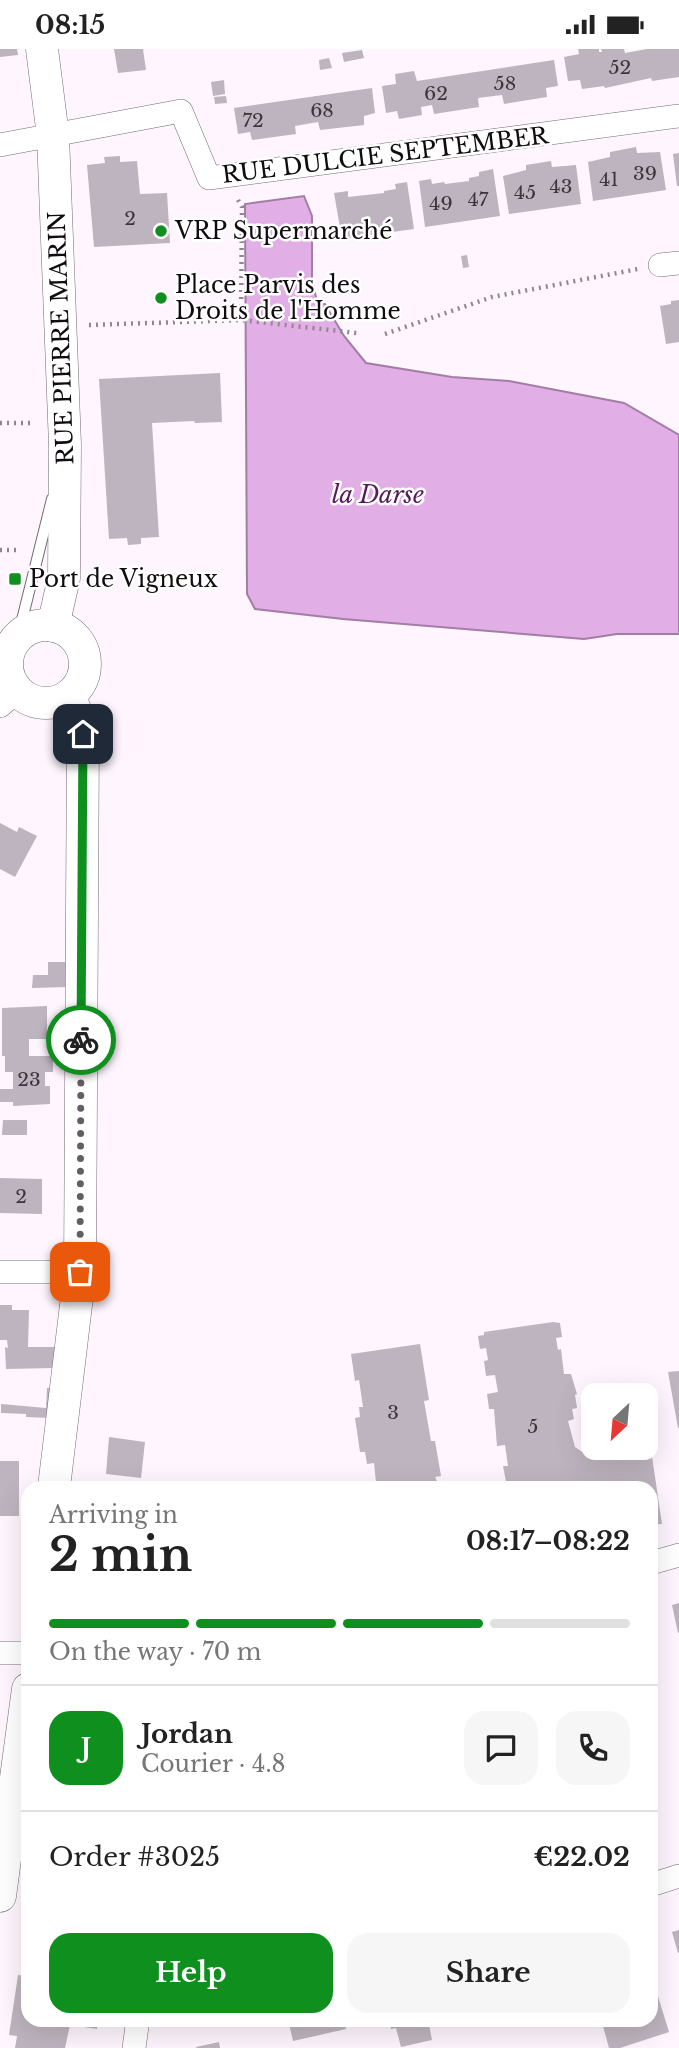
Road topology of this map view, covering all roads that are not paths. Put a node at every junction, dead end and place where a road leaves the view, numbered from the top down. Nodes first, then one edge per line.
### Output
1 (42, 49) edge
2 (679, 116) edge
3 (53, 137) junction
4 (0, 145) edge
5 (65, 445) junction
6 (53, 626) junction
7 (18, 636) junction
8 (70, 695) junction
9 (9, 698) edge
10 (0, 1272) edge
11 (80, 1272) junction
12 (55, 1481) edge
13 (679, 1555) edge
14 (658, 1561) edge
15 (0, 1653) edge
16 (21, 1653) edge
17 (21, 1739) edge
18 (679, 1876) edge
19 (658, 1883) edge
20 (0, 1888) edge
21 (0, 1896) edge
22 (137, 2027) edge
23 (134, 2048) edge

1 - 3 street, RUE PIERRE MARIN
2 - 3 street, RUE DULCIE SEPTEMBER
3 - 4 street
3 - 5 street, RUE PIERRE MARIN
5 - 6 street, RUE PIERRE MARIN
5 - 7 lane
6 - 7 street
6 - 8 street
7 - 9 street
8 - 9 street
8 - 11 street
10 - 11 street
11 - 12 street
13 - 14 street
15 - 16 street
17 - 20 street
18 - 19 street
20 - 21 street
22 - 23 street

